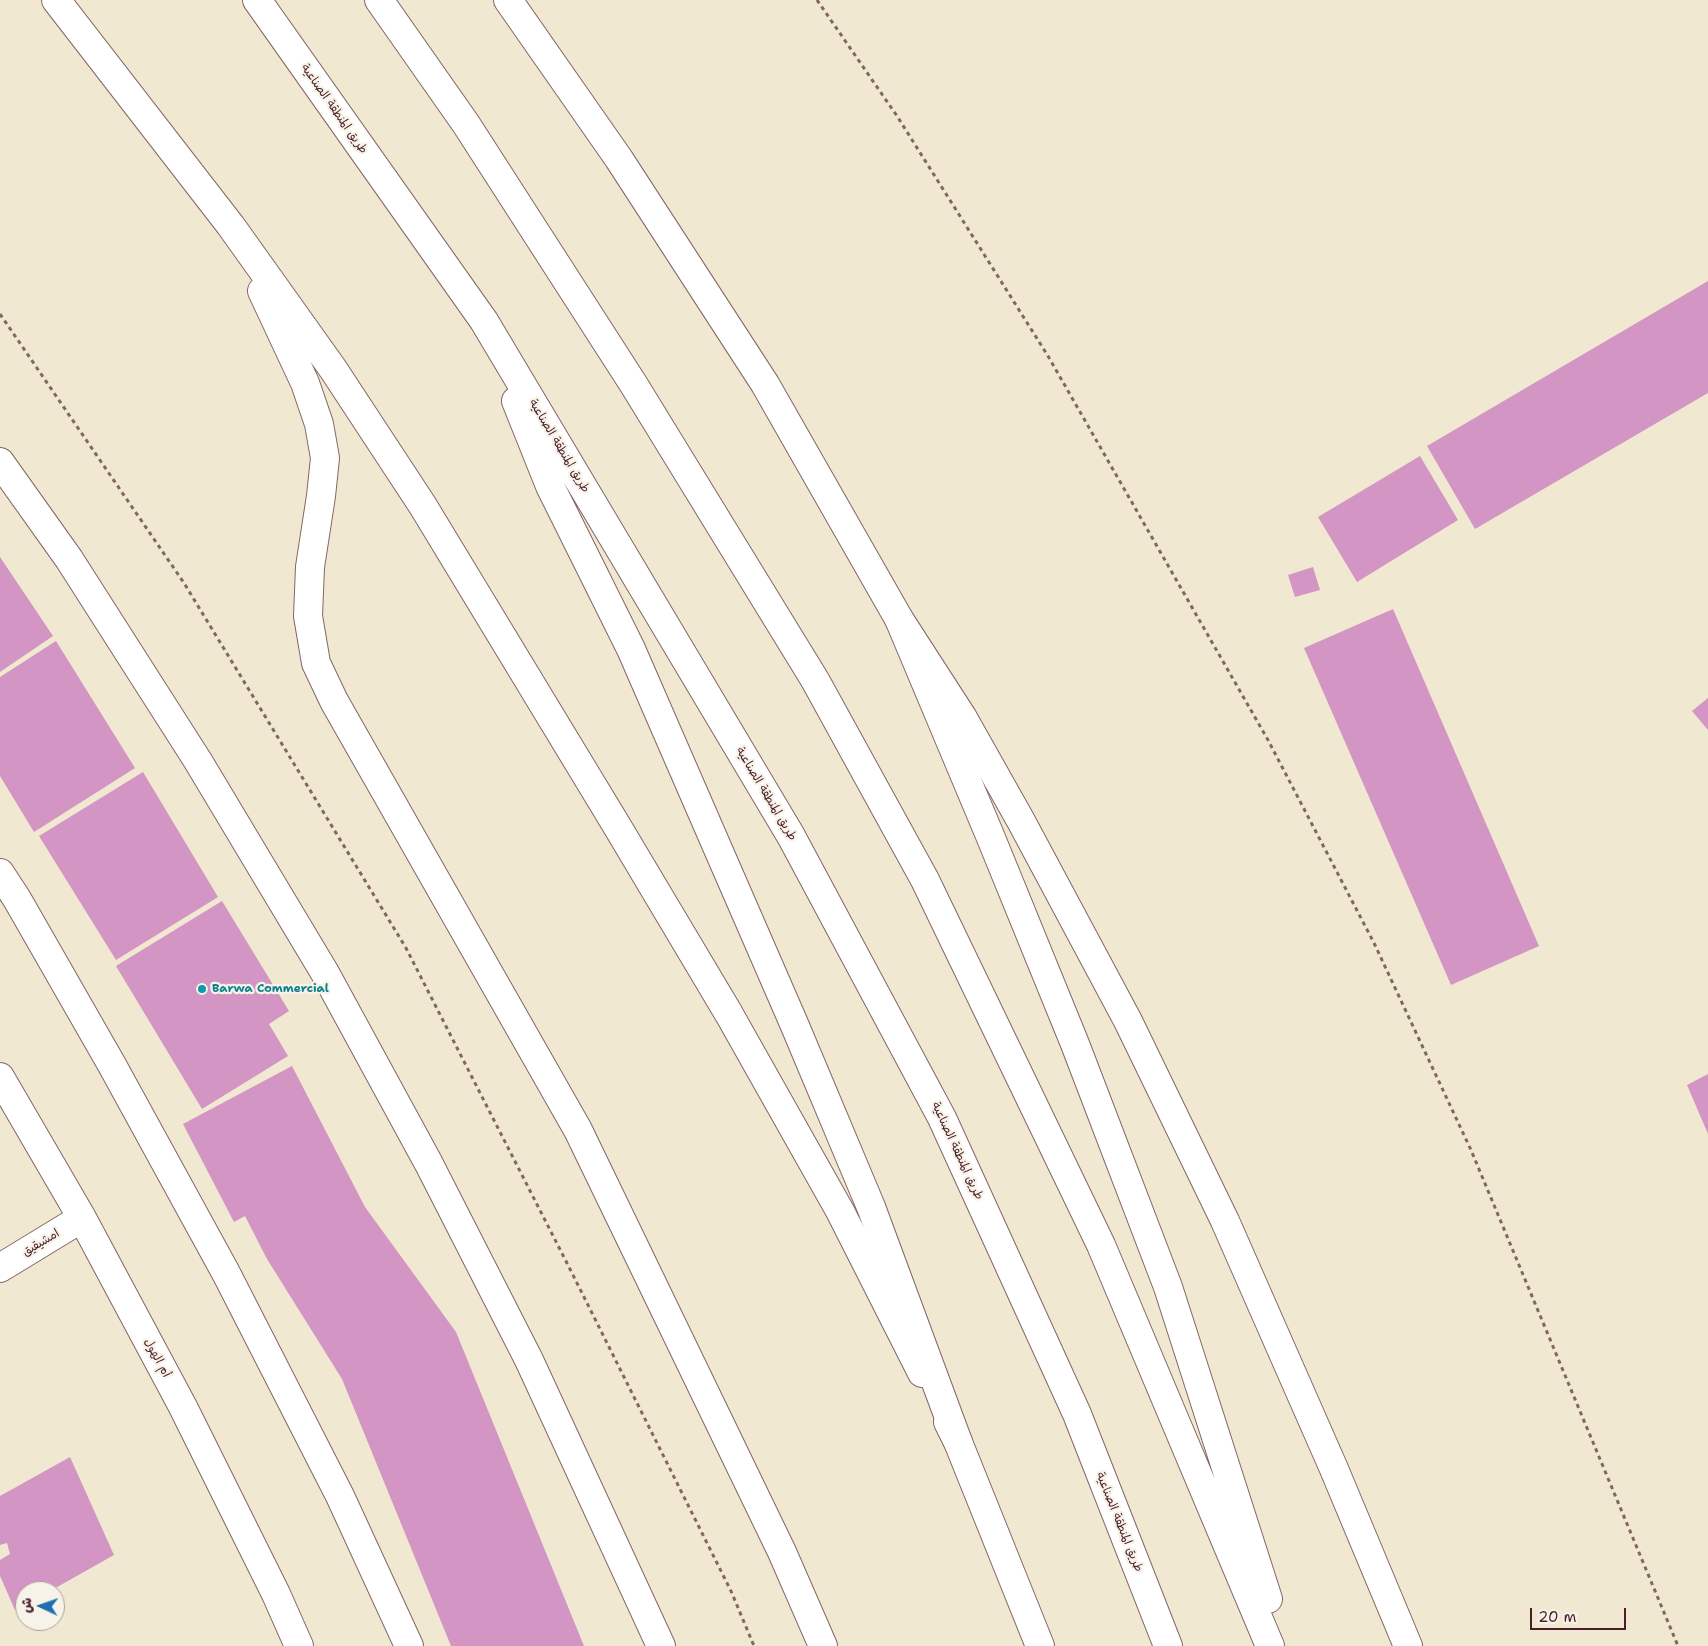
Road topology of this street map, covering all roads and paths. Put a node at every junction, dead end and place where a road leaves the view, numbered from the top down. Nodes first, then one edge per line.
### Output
1 (56, 0) edge
2 (256, 0) edge
3 (379, 0) edge
4 (508, 0) edge
5 (817, 0) edge
6 (231, 226) junction
7 (0, 314) edge
8 (484, 321) junction
9 (0, 462) edge
10 (899, 618) junction
11 (0, 873) edge
12 (0, 1077) edge
13 (82, 1218) junction
14 (0, 1268) edge
15 (958, 1442) junction
16 (299, 1646) edge
17 (409, 1646) edge
18 (661, 1646) edge
19 (754, 1646) edge
20 (823, 1646) edge
21 (1040, 1646) edge
22 (1168, 1646) edge
23 (1270, 1646) edge
24 (1283, 1646) edge
25 (1408, 1646) edge
26 (1678, 1646) edge

1 - 6 main road
2 - 8 main road, طريق المنطقة الصناعية
3 - 23 main road
4 - 10 main road
5 - 26 path
6 - 15 main road
6 - 20 main road
7 - 19 path
8 - 15 main road
8 - 22 main road, طريق المنطقة الصناعية
9 - 18 main road
10 - 24 main road
10 - 25 main road
11 - 17 main road
12 - 13 main road, أم الهول
13 - 14 main road, امشيقيق
13 - 16 main road, أم الهول
15 - 21 main road

